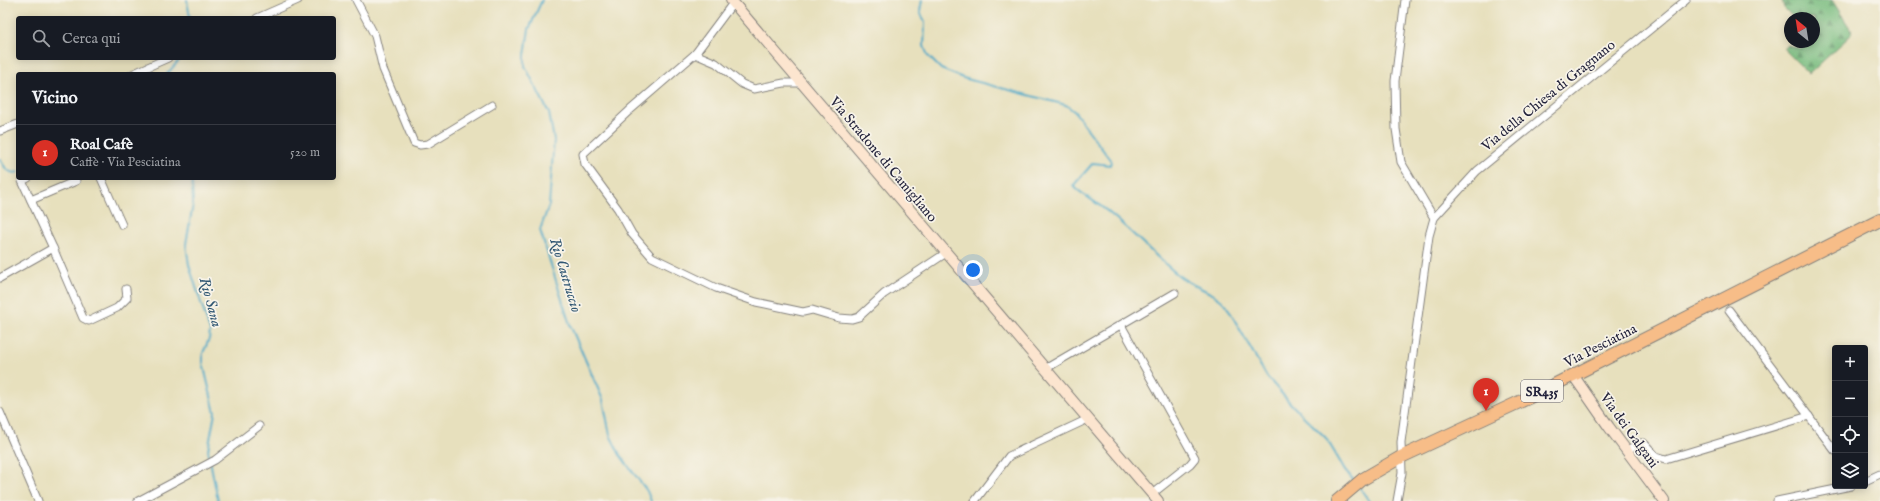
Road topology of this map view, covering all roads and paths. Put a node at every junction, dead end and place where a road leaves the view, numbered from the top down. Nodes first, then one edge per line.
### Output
1 (298, 0) edge
2 (356, 0) edge
3 (1404, 0) edge
4 (1686, 0) edge
5 (732, 2) edge
6 (262, 16) edge
7 (695, 54) junction
8 (164, 60) edge
9 (136, 72) edge
10 (802, 83) junction
11 (492, 105) dead end
12 (16, 125) edge
13 (0, 132) edge
14 (24, 180) edge
15 (102, 180) edge
16 (76, 181) dead end
17 (30, 200) junction
18 (1434, 218) junction
19 (1880, 220) edge
20 (122, 225) dead end
21 (53, 248) junction
22 (946, 253) junction
23 (0, 278) edge
24 (126, 289) dead end
25 (1175, 293) dead end
26 (1729, 310) dead end
27 (1121, 325) junction
28 (1044, 369) junction
29 (1574, 375) junction
30 (0, 412) edge
31 (1809, 416) junction
32 (1088, 419) junction
33 (259, 426) dead end
34 (1832, 447) edge
35 (1626, 451) junction
36 (1401, 457) junction
37 (1880, 474) edge
38 (1868, 480) edge
39 (1837, 489) edge
40 (1155, 498) edge
41 (38, 501) edge
42 (138, 501) edge
43 (975, 501) edge
44 (1336, 501) edge
45 (1397, 501) edge
46 (1664, 501) edge
47 (1780, 501) edge

1 - 6 street
2 - 11 street
3 - 18 street
4 - 18 street, Via della Chiesa di Gragnano
5 - 7 street, Via Stradone di Camigliano
5 - 10 street, Via Stradone di Camigliano
7 - 10 street
7 - 22 street, Via Stradone di Camigliano
8 - 9 street
10 - 22 street, Via Stradone di Camigliano
12 - 13 street
14 - 17 street
15 - 20 street
16 - 17 street
17 - 21 street
18 - 36 street
19 - 29 main road, Via Pesciatina / SR435
21 - 23 street
21 - 24 street
22 - 28 street, Via Stradone di Camigliano
25 - 27 street
26 - 31 street
27 - 28 street
27 - 40 street, Via Stradone di Camigliano
28 - 32 street, Via Stradone di Camigliano
29 - 35 street, Via dei Galgani
29 - 36 main road, Via Pesciatina / SR435
30 - 41 street
31 - 34 street
31 - 35 street
32 - 40 street, Via Stradone di Camigliano
32 - 43 street
33 - 42 street
35 - 46 street, Via dei Galgani
36 - 44 main road, Via Pesciatina / SR435
36 - 45 street
37 - 38 street
39 - 47 street

